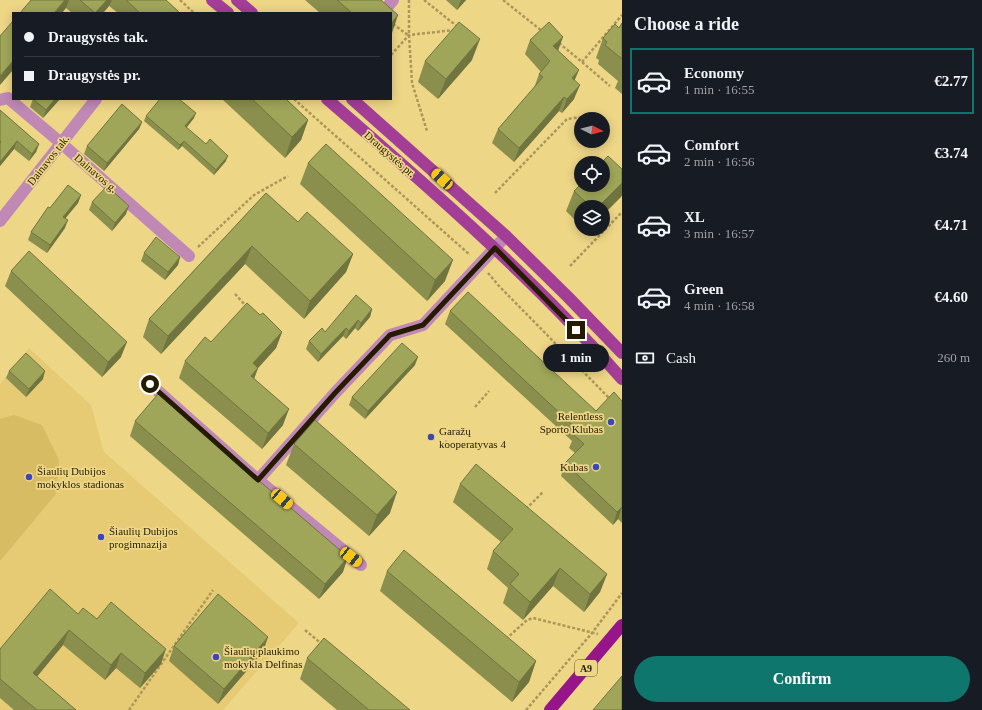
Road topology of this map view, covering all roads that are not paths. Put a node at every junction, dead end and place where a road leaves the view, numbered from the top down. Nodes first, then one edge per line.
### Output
1 (212, 0) edge
2 (237, 0) edge
3 (393, 0) edge
4 (227, 12) edge
5 (251, 12) edge
6 (378, 12) edge
7 (0, 100) edge
8 (95, 100) edge
9 (328, 100) edge
10 (353, 100) edge
11 (61, 142) junction
12 (0, 221) edge
13 (506, 236) junction
14 (495, 248) junction
15 (189, 256) road end
16 (622, 353) edge
17 (622, 379) edge
18 (150, 384) dead end
19 (258, 480) junction
20 (361, 565) dead end
21 (622, 625) edge
22 (550, 710) edge

1 - 4 main road
2 - 5 main road
3 - 6 street
7 - 11 street, Dainavos g.
8 - 11 street, Dainavos tak.
9 - 14 main road, Draugystės pr.
10 - 13 main road, Draugystės pr.
11 - 12 street, Dainavos tak.
11 - 15 street, Dainavos g.
13 - 14 street
13 - 16 main road, Draugystės pr.
14 - 17 main road, Draugystės pr.
14 - 19 street
18 - 19 street
19 - 20 street
21 - 22 highway, A9

